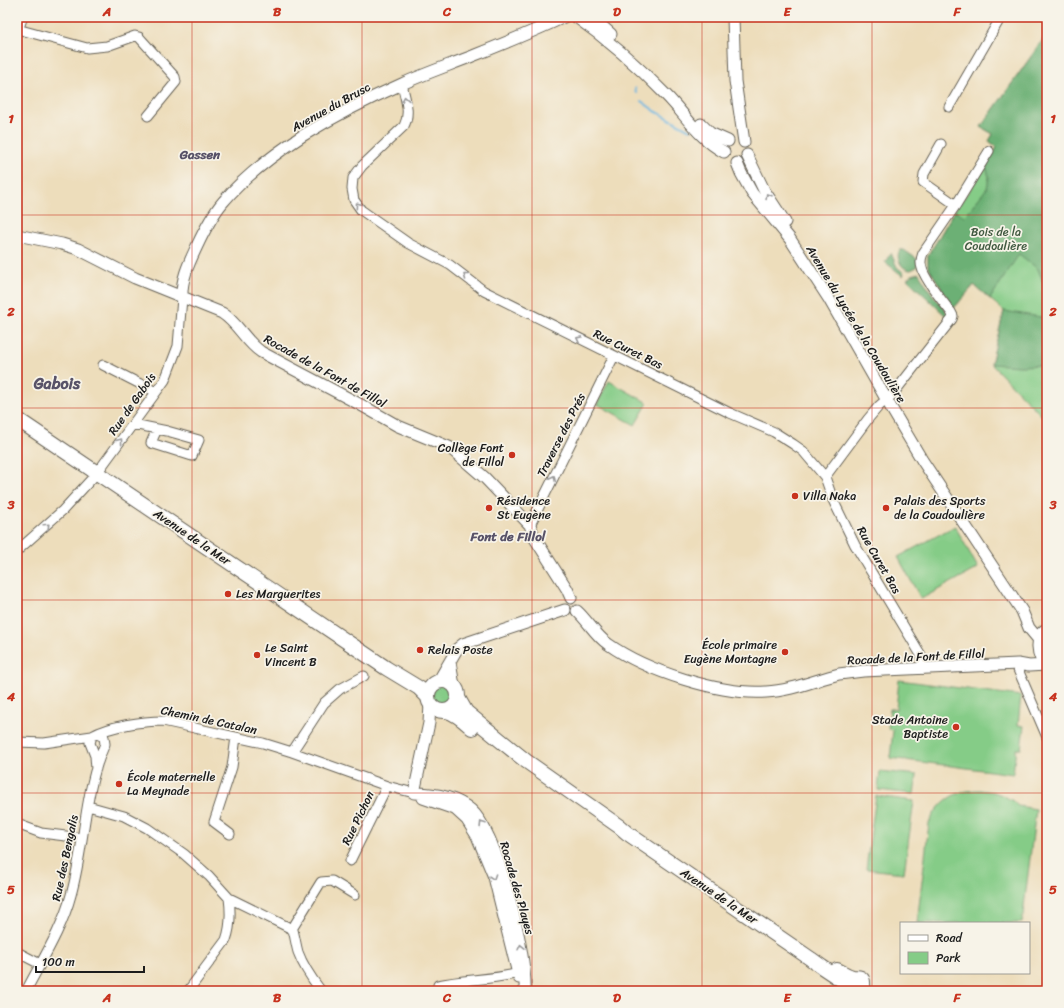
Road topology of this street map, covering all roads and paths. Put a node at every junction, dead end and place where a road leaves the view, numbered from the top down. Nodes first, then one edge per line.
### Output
1 (564, 17) edge
2 (576, 17) edge
3 (592, 17) edge
4 (733, 17) edge
5 (1001, 17) edge
6 (18, 26) edge
7 (402, 84) junction
8 (949, 107) dead end
9 (148, 116) dead end
10 (732, 143) junction
11 (941, 144) dead end
12 (990, 151) dead end
13 (747, 155) junction
14 (737, 163) junction
15 (956, 205) junction
16 (17, 235) edge
17 (182, 298) junction
18 (614, 356) junction
19 (103, 365) dead end
20 (156, 392) junction
21 (889, 398) junction
22 (17, 419) edge
23 (133, 424) junction
24 (157, 429) junction
25 (97, 473) junction
26 (825, 477) junction
27 (530, 525) junction
28 (17, 551) edge
29 (571, 598) junction
30 (565, 610) junction
31 (578, 611) junction
32 (1025, 616) junction
33 (1046, 630) edge
34 (1039, 645) junction
35 (368, 656) junction
36 (450, 662) junction
37 (1019, 665) junction
38 (1046, 665) edge
39 (923, 669) junction
40 (364, 676) dead end
41 (1023, 681) junction
42 (438, 682) junction
43 (456, 692) junction
44 (436, 705) junction
45 (121, 727) junction
46 (236, 737) junction
47 (1047, 737) edge
48 (93, 740) junction
49 (17, 742) edge
50 (104, 746) junction
51 (292, 752) junction
52 (96, 769) junction
53 (387, 786) junction
54 (414, 792) junction
55 (88, 806) junction
56 (17, 824) edge
57 (627, 833) junction
58 (230, 834) dead end
59 (82, 838) junction
60 (350, 861) dead end
61 (355, 895) dead end
62 (229, 898) junction
63 (292, 929) junction
64 (17, 952) edge
65 (40, 964) junction
66 (522, 973) junction
67 (438, 985) dead end
68 (857, 987) edge
69 (26, 991) edge
70 (188, 991) edge
71 (321, 991) edge
72 (520, 991) edge
73 (525, 991) edge

1 - 7 street, Avenue du Brusc
2 - 10 street
3 - 10 street
4 - 10 street
5 - 8 street
6 - 9 street
7 - 17 street, Avenue du Brusc
18 -> 7 street, Rue Curet Bas
10 - 13 street, Avenue du Lycée de la Coudoulière
10 - 14 street
11 - 15 street
12 - 15 street, Avenue du Lycée de la Coudoulière
13 - 14 street
21 -> 13 street, Avenue du Lycée de la Coudoulière
14 - 21 street, Avenue du Lycée de la Coudoulière
15 - 21 street, Avenue du Lycée de la Coudoulière
16 - 17 street, Rocade de la Font de Fillol
17 - 20 street, Rue de Gabois
17 - 27 street, Rocade de la Font de Fillol
18 - 26 street, Rue Curet Bas
27 -> 18 street, Traverse des Prés
19 - 20 street
20 - 23 street, Rue de Gabois
21 - 26 street
21 - 32 street, Avenue du Lycée de la Coudoulière
22 - 25 main road, Avenue de la Mer
23 - 24 street
25 -> 23 street, Rue de Gabois
24 - 24 street
28 -> 25 street, Rue de Gabois
25 - 35 main road, Avenue de la Mer
26 - 39 street, Rue Curet Bas
27 - 29 street, Rocade de la Font de Fillol
29 - 30 street
29 - 31 street
30 - 31 street
30 - 36 street
31 - 39 street, Rocade de la Font de Fillol
32 - 33 street, Avenue du Lycée de la Coudoulière
32 - 34 street, Avenue du Lycée de la Coudoulière
33 - 34 street
34 - 37 street
34 - 38 street, Avenue du Lycée de la Coudoulière
35 - 42 main road, Avenue de la Mer
35 - 44 main road, Avenue de la Mer
36 - 42 street
36 - 43 street
37 - 38 street, Rocade de la Font de Fillol
37 - 39 street, Rocade de la Font de Fillol
37 - 41 street
37 - 41 street
40 - 51 street
41 - 47 street
42 - 43 main road
42 - 44 main road
43 - 44 main road
43 - 57 main road, Avenue de la Mer
44 - 54 street
44 - 57 main road, Avenue de la Mer
45 - 46 street, Chemin de Catalan
45 - 48 street, Chemin de Catalan
45 - 50 street
46 - 51 street, Chemin de Catalan
46 - 58 street
48 - 49 street
48 - 50 street
48 - 50 street
48 - 52 street, Rue des Bengalis
50 - 52 street, Rue des Bengalis
51 - 53 street, Rocade des Playes
52 - 55 street, Rue des Bengalis
53 - 54 street, Rocade des Playes
53 - 60 street, Rue Pichon
54 - 66 street, Rocade des Playes
55 - 59 street, Rue des Bengalis
55 - 62 street
56 - 59 street
57 - 68 main road, Avenue de la Mer
59 - 65 street, Rue des Bengalis
61 - 63 street
62 - 63 street
62 - 70 street
63 - 71 street
64 - 65 street
65 - 69 street, Rue des Bengalis
66 - 67 street
66 - 72 street, Rocade des Playes
66 - 73 street, Rocade des Playes

